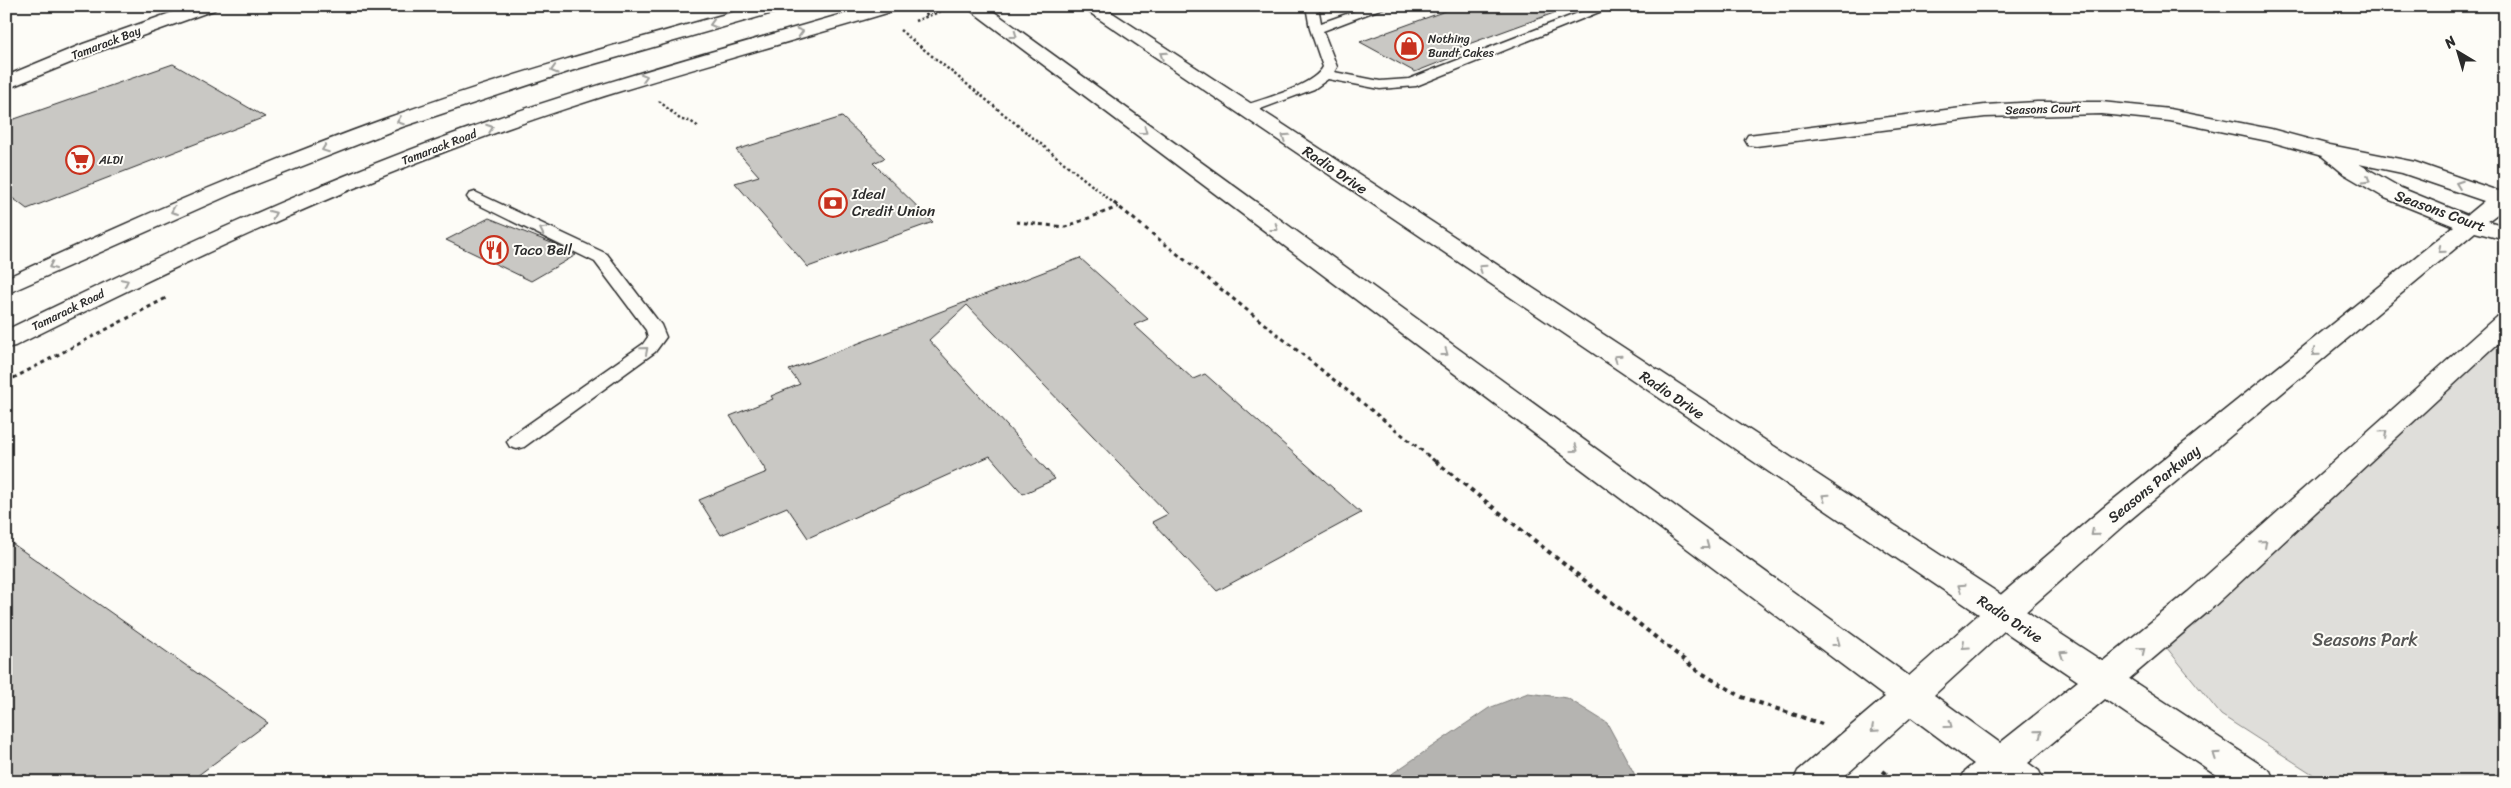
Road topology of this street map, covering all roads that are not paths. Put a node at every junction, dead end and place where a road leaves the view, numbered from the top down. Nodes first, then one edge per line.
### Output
1 (208, 6) edge
2 (777, 6) edge
3 (891, 6) edge
4 (974, 6) edge
5 (1089, 6) edge
6 (1312, 6) edge
7 (1382, 6) edge
8 (1608, 6) edge
9 (1316, 29) junction
10 (1326, 74) junction
11 (6, 84) edge
12 (1245, 110) junction
13 (1756, 140) dead end
14 (2327, 151) junction
15 (475, 197) dead end
16 (2504, 199) edge
17 (2472, 225) junction
18 (2505, 233) edge
19 (6, 288) edge
20 (2505, 323) edge
21 (6, 340) edge
22 (517, 442) dead end
23 (2002, 613) junction
24 (2104, 680) junction
25 (1910, 696) junction
26 (2002, 776) edge
27 (1811, 782) edge
28 (2257, 782) edge

1 - 11 street, Tamarack Bay
2 -> 19 street
21 -> 3 street, Tamarack Road
4 -> 25 street
12 -> 5 street, Radio Drive
6 - 9 lane
7 - 9 lane
8 - 10 lane
9 - 10 lane
10 - 12 lane
23 -> 12 street, Radio Drive
13 - 14 street, Seasons Court
16 -> 14 street, Seasons Court
14 -> 17 street, Seasons Court
22 -> 15 lane
16 - 17 street, Seasons Parkway
17 - 18 street, Seasons Court
17 -> 23 street, Seasons Parkway
24 -> 20 street
24 -> 23 street, Radio Drive
23 -> 25 street, Seasons Parkway
26 -> 24 street
28 -> 24 street, Radio Drive
25 -> 26 street
25 -> 27 street, Seasons Parkway

